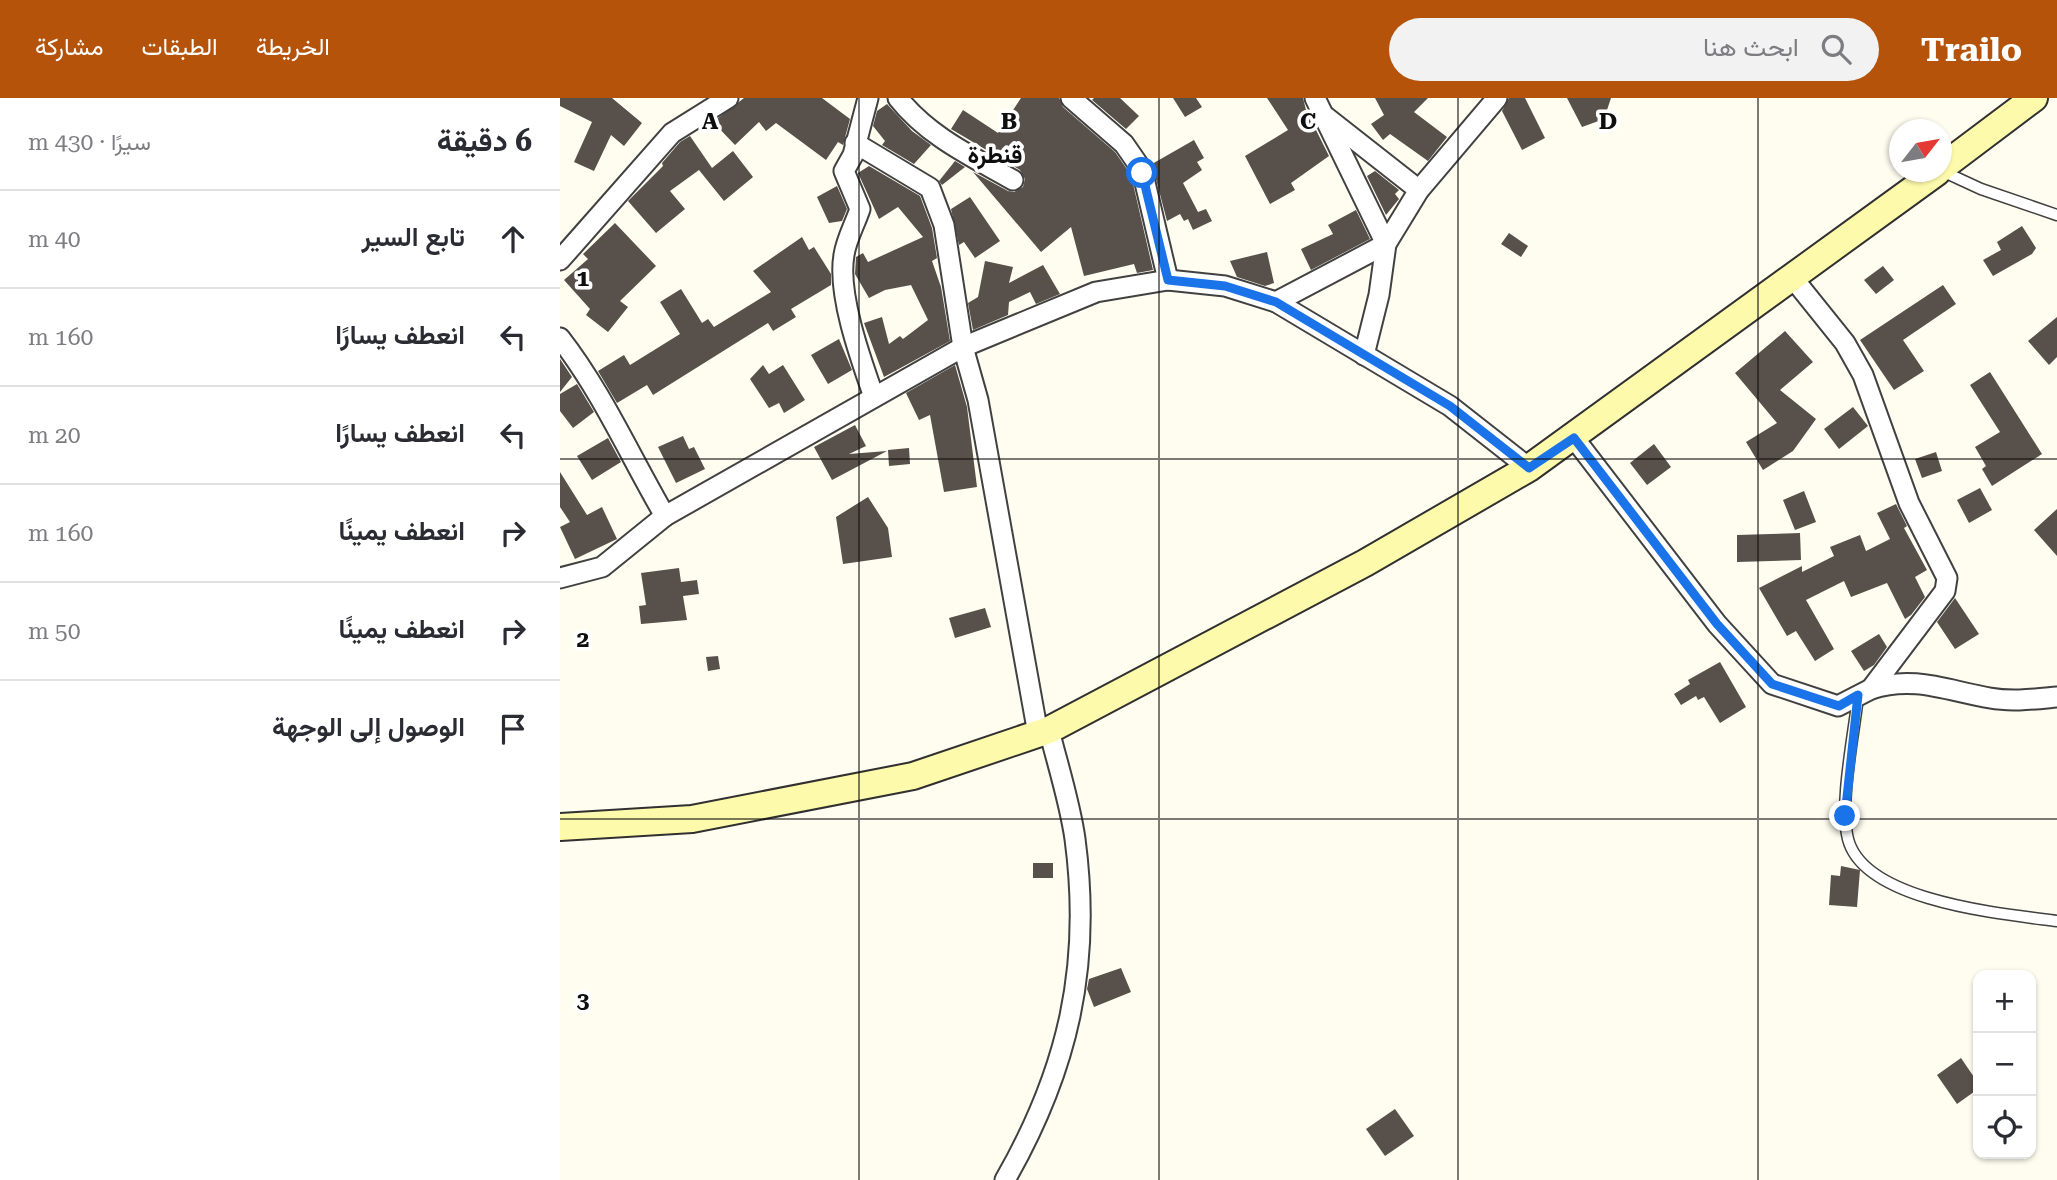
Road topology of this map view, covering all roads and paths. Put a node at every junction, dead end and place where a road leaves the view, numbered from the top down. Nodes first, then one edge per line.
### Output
1 (728, 98) edge
2 (868, 98) edge
3 (898, 98) edge
4 (1071, 98) edge
5 (2034, 98) edge
6 (1492, 99) edge
7 (1319, 106) edge
8 (855, 143) junction
9 (1952, 161) edge
10 (1952, 176) edge
11 (1013, 180) dead end
12 (1923, 182) edge
13 (1419, 190) junction
14 (2057, 215) edge
15 (1387, 244) junction
16 (560, 260) edge
17 (1792, 277) junction
18 (1168, 280) junction
19 (1276, 302) junction
20 (560, 338) edge
21 (963, 347) junction
22 (1364, 355) junction
23 (874, 397) junction
24 (1574, 438) junction
25 (1529, 468) junction
26 (665, 516) junction
27 (560, 578) edge
28 (1864, 692) junction
29 (2057, 697) edge
30 (1044, 732) junction
31 (560, 827) edge
32 (2057, 921) edge
33 (1005, 1180) edge

1 - 16 street
2 - 8 street
3 - 11 street
4 - 18 street
5 - 9 main road
6 - 13 street
7 - 13 street
7 - 15 street
8 - 21 street
8 - 23 street
10 - 14 lane
12 - 17 main road
13 - 15 street
15 - 19 street
15 - 22 street
17 - 24 main road
17 - 28 street
18 - 19 street
18 - 21 street
19 - 22 street
20 - 26 street
21 - 23 street
21 - 30 street
22 - 25 street
23 - 26 street
24 - 25 main road
24 - 28 street
25 - 30 main road
26 - 27 street
28 - 29 street
28 - 32 lane
30 - 31 main road
30 - 33 street

